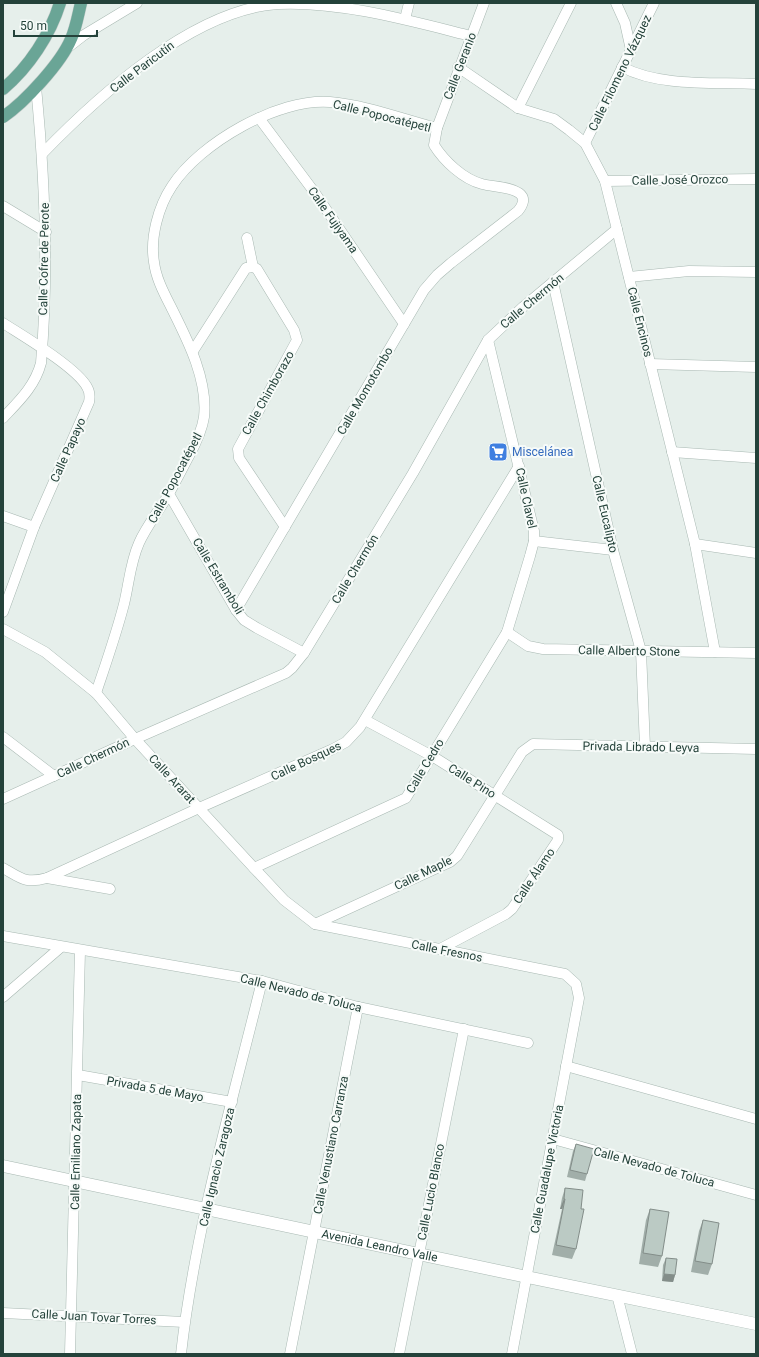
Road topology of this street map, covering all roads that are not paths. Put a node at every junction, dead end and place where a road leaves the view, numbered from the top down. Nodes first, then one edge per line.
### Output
1 (60, 3) edge
2 (81, 3) edge
3 (137, 3) edge
4 (409, 3) edge
5 (484, 3) edge
6 (571, 3) edge
7 (616, 3) edge
8 (654, 3) edge
9 (327, 5) edge
10 (405, 19) junction
11 (471, 36) junction
12 (631, 50) junction
13 (63, 52) junction
14 (458, 67) junction
15 (622, 67) junction
16 (756, 84) edge
17 (36, 87) junction
18 (3, 89) edge
19 (518, 108) junction
20 (3, 118) edge
21 (259, 118) junction
22 (436, 128) junction
23 (585, 143) junction
24 (42, 154) junction
25 (756, 179) edge
26 (605, 181) junction
27 (523, 200) joint
28 (3, 206) edge
29 (617, 229) junction
30 (46, 232) junction
31 (247, 238) dead end
32 (253, 267) junction
33 (756, 272) edge
34 (629, 277) junction
35 (553, 282) junction
36 (3, 323) edge
37 (404, 324) junction
38 (488, 340) junction
39 (42, 348) junction
40 (193, 351) junction
41 (650, 364) junction
42 (756, 367) edge
43 (3, 418) edge
44 (672, 452) junction
45 (756, 458) edge
46 (519, 466) junction
47 (169, 494) junction
48 (3, 516) edge
49 (285, 527) junction
50 (34, 528) junction
51 (534, 541) junction
52 (695, 544) junction
53 (613, 550) junction
54 (756, 553) edge
55 (236, 610) junction
56 (3, 612) edge
57 (3, 629) edge
58 (507, 632) junction
59 (641, 651) junction
60 (715, 652) junction
61 (304, 653) junction
62 (756, 653) edge
63 (96, 693) junction
64 (364, 720) junction
65 (3, 737) edge
66 (135, 739) junction
67 (526, 747) joint
68 (644, 747) junction
69 (756, 749) edge
70 (432, 756) junction
71 (54, 776) junction
72 (495, 795) junction
73 (3, 799) edge
74 (199, 808) junction
75 (556, 832) joint
76 (3, 868) edge
77 (254, 868) junction
78 (46, 878) junction
79 (110, 888) dead end
80 (315, 924) junction
81 (3, 936) edge
82 (61, 947) junction
83 (440, 949) junction
84 (80, 951) junction
85 (262, 981) junction
86 (576, 984) joint
87 (3, 997) edge
88 (358, 1007) junction
89 (464, 1029) junction
90 (528, 1043) dead end
91 (566, 1066) junction
92 (78, 1075) junction
93 (232, 1102) junction
94 (756, 1119) edge
95 (553, 1139) junction
96 (3, 1166) edge
97 (76, 1180) junction
98 (756, 1195) edge
99 (207, 1208) junction
100 (314, 1231) junction
101 (419, 1253) junction
102 (527, 1277) junction
103 (617, 1295) junction
104 (3, 1313) edge
105 (71, 1316) junction
106 (184, 1322) junction
107 (756, 1324) edge
108 (70, 1354) edge
109 (181, 1354) edge
110 (290, 1354) edge
111 (399, 1354) edge
112 (512, 1354) edge
113 (632, 1354) edge

1 - 18 main road
2 - 13 main road
3 - 13 street
4 - 10 street
5 - 11 street, Calle Geranio
6 - 19 street
7 - 12 street
8 - 12 street, Calle Filomeno Vázquez
9 - 10 street, Calle Paricutín
9 - 24 street, Calle Paricutín
10 - 11 street, Calle Paricutín
11 - 14 street, Calle Geranio
12 - 15 street, Calle Filomeno Vázquez
13 - 17 main road
14 - 19 street, Calle Encinos
14 - 22 street, Calle Geranio
15 - 16 street
15 - 23 street, Calle Filomeno Vázquez
17 - 20 main road
17 - 24 street, Calle Cofre de Perote
19 - 23 street, Calle Encinos
21 - 22 street, Calle Popocatépetl
21 - 37 street, Calle Fujiyama
21 - 40 street, Calle Popocatépetl
22 - 27 street, Calle Popocatépetl
23 - 26 street, Calle Encinos
24 - 30 street, Calle Cofre de Perote
25 - 26 street, Calle José Orozco
26 - 29 street, Calle Encinos
27 - 37 street, Calle Momotombo
28 - 30 street
29 - 34 street, Calle Encinos
29 - 35 street, Calle Chermón
30 - 39 street, Calle Cofre de Perote
31 - 32 street
32 - 40 street
32 - 49 street, Calle Chimborazo
33 - 34 street
34 - 41 street, Calle Encinos
35 - 38 street, Calle Chermón
35 - 53 street, Calle Eucalipto
36 - 39 street, Calle Papayo
37 - 49 street, Calle Momotombo
38 - 46 street, Calle Clavel
38 - 61 street, Calle Chermón
39 - 43 street, Calle Cofre de Perote
39 - 50 street, Calle Papayo
40 - 47 street, Calle Popocatépetl
41 - 42 street
41 - 44 street, Calle Encinos
44 - 45 street
44 - 52 street, Calle Encinos
46 - 51 street, Calle Clavel
46 - 64 street, Calle Bosques
47 - 55 street, Calle Estramboli
47 - 63 street, Calle Popocatépetl
48 - 50 street
49 - 55 street, Calle Momotombo
50 - 56 street, Calle Papayo
51 - 53 street
51 - 58 street, Calle Clavel
52 - 54 street
52 - 60 street, Calle Encinos
53 - 59 street, Calle Eucalipto
55 - 61 street, Calle Estramboli
57 - 63 street, Calle Ararat
58 - 59 street, Calle Alberto Stone
58 - 70 street, Calle Cedro
59 - 60 street, Calle Alberto Stone
59 - 68 street, Calle Eucalipto
60 - 62 street, Calle Alberto Stone
61 - 66 street, Calle Chermón
63 - 66 street, Calle Ararat
64 - 70 street, Calle Pino
64 - 74 street, Calle Bosques
65 - 71 street
66 - 71 street, Calle Chermón
66 - 74 street, Calle Ararat
67 - 68 street, Privada Librado Leyva
67 - 72 street, Calle Maple
68 - 69 street, Privada Librado Leyva
70 - 72 street, Calle Pino
70 - 77 street, Calle Cedro
71 - 73 street, Calle Chermón
72 - 75 street, Calle Pino
72 - 80 street, Calle Maple
74 - 77 street, Calle Ararat
74 - 78 street, Calle Bosques
75 - 83 street, Calle Álamo
76 - 78 street, Calle Bosques
77 - 80 street, Calle Ararat
78 - 79 street
80 - 83 street, Calle Fresnos
81 - 82 street, Calle Nevado de Toluca
82 - 84 street, Calle Nevado de Toluca
82 - 87 street
83 - 86 street, Calle Fresnos
84 - 85 street, Calle Nevado de Toluca
84 - 92 street, Calle Emiliano Zapata
85 - 88 street, Calle Nevado de Toluca
85 - 93 street, Calle Ignacio Zaragoza
86 - 91 street, Calle Guadalupe Victoria
88 - 89 street, Calle Nevado de Toluca
88 - 100 street, Calle Venustiano Carranza
89 - 90 street, Calle Nevado de Toluca
89 - 101 street, Calle Lucio Blanco
91 - 94 street
91 - 95 street, Calle Guadalupe Victoria
92 - 93 street, Privada 5 de Mayo
92 - 97 street, Calle Emiliano Zapata
93 - 99 street, Calle Ignacio Zaragoza
95 - 98 street, Calle Nevado de Toluca
95 - 102 street, Calle Guadalupe Victoria
96 - 97 street, Avenida Leandro Valle
97 - 99 street, Avenida Leandro Valle
97 - 105 street, Calle Emiliano Zapata
99 - 100 street, Avenida Leandro Valle
99 - 106 street, Calle Ignacio Zaragoza
100 - 101 street, Avenida Leandro Valle
100 - 110 street, Calle Venustiano Carranza
101 - 102 street, Avenida Leandro Valle
101 - 111 street, Calle Lucio Blanco
102 - 103 street, Avenida Leandro Valle
102 - 112 street, Calle Guadalupe Victoria
103 - 107 street, Avenida Leandro Valle
103 - 113 street
104 - 105 street, Calle Juan Tovar Torres
105 - 106 street, Calle Juan Tovar Torres
105 - 108 street, Calle Emiliano Zapata
106 - 109 street, Calle Ignacio Zaragoza

